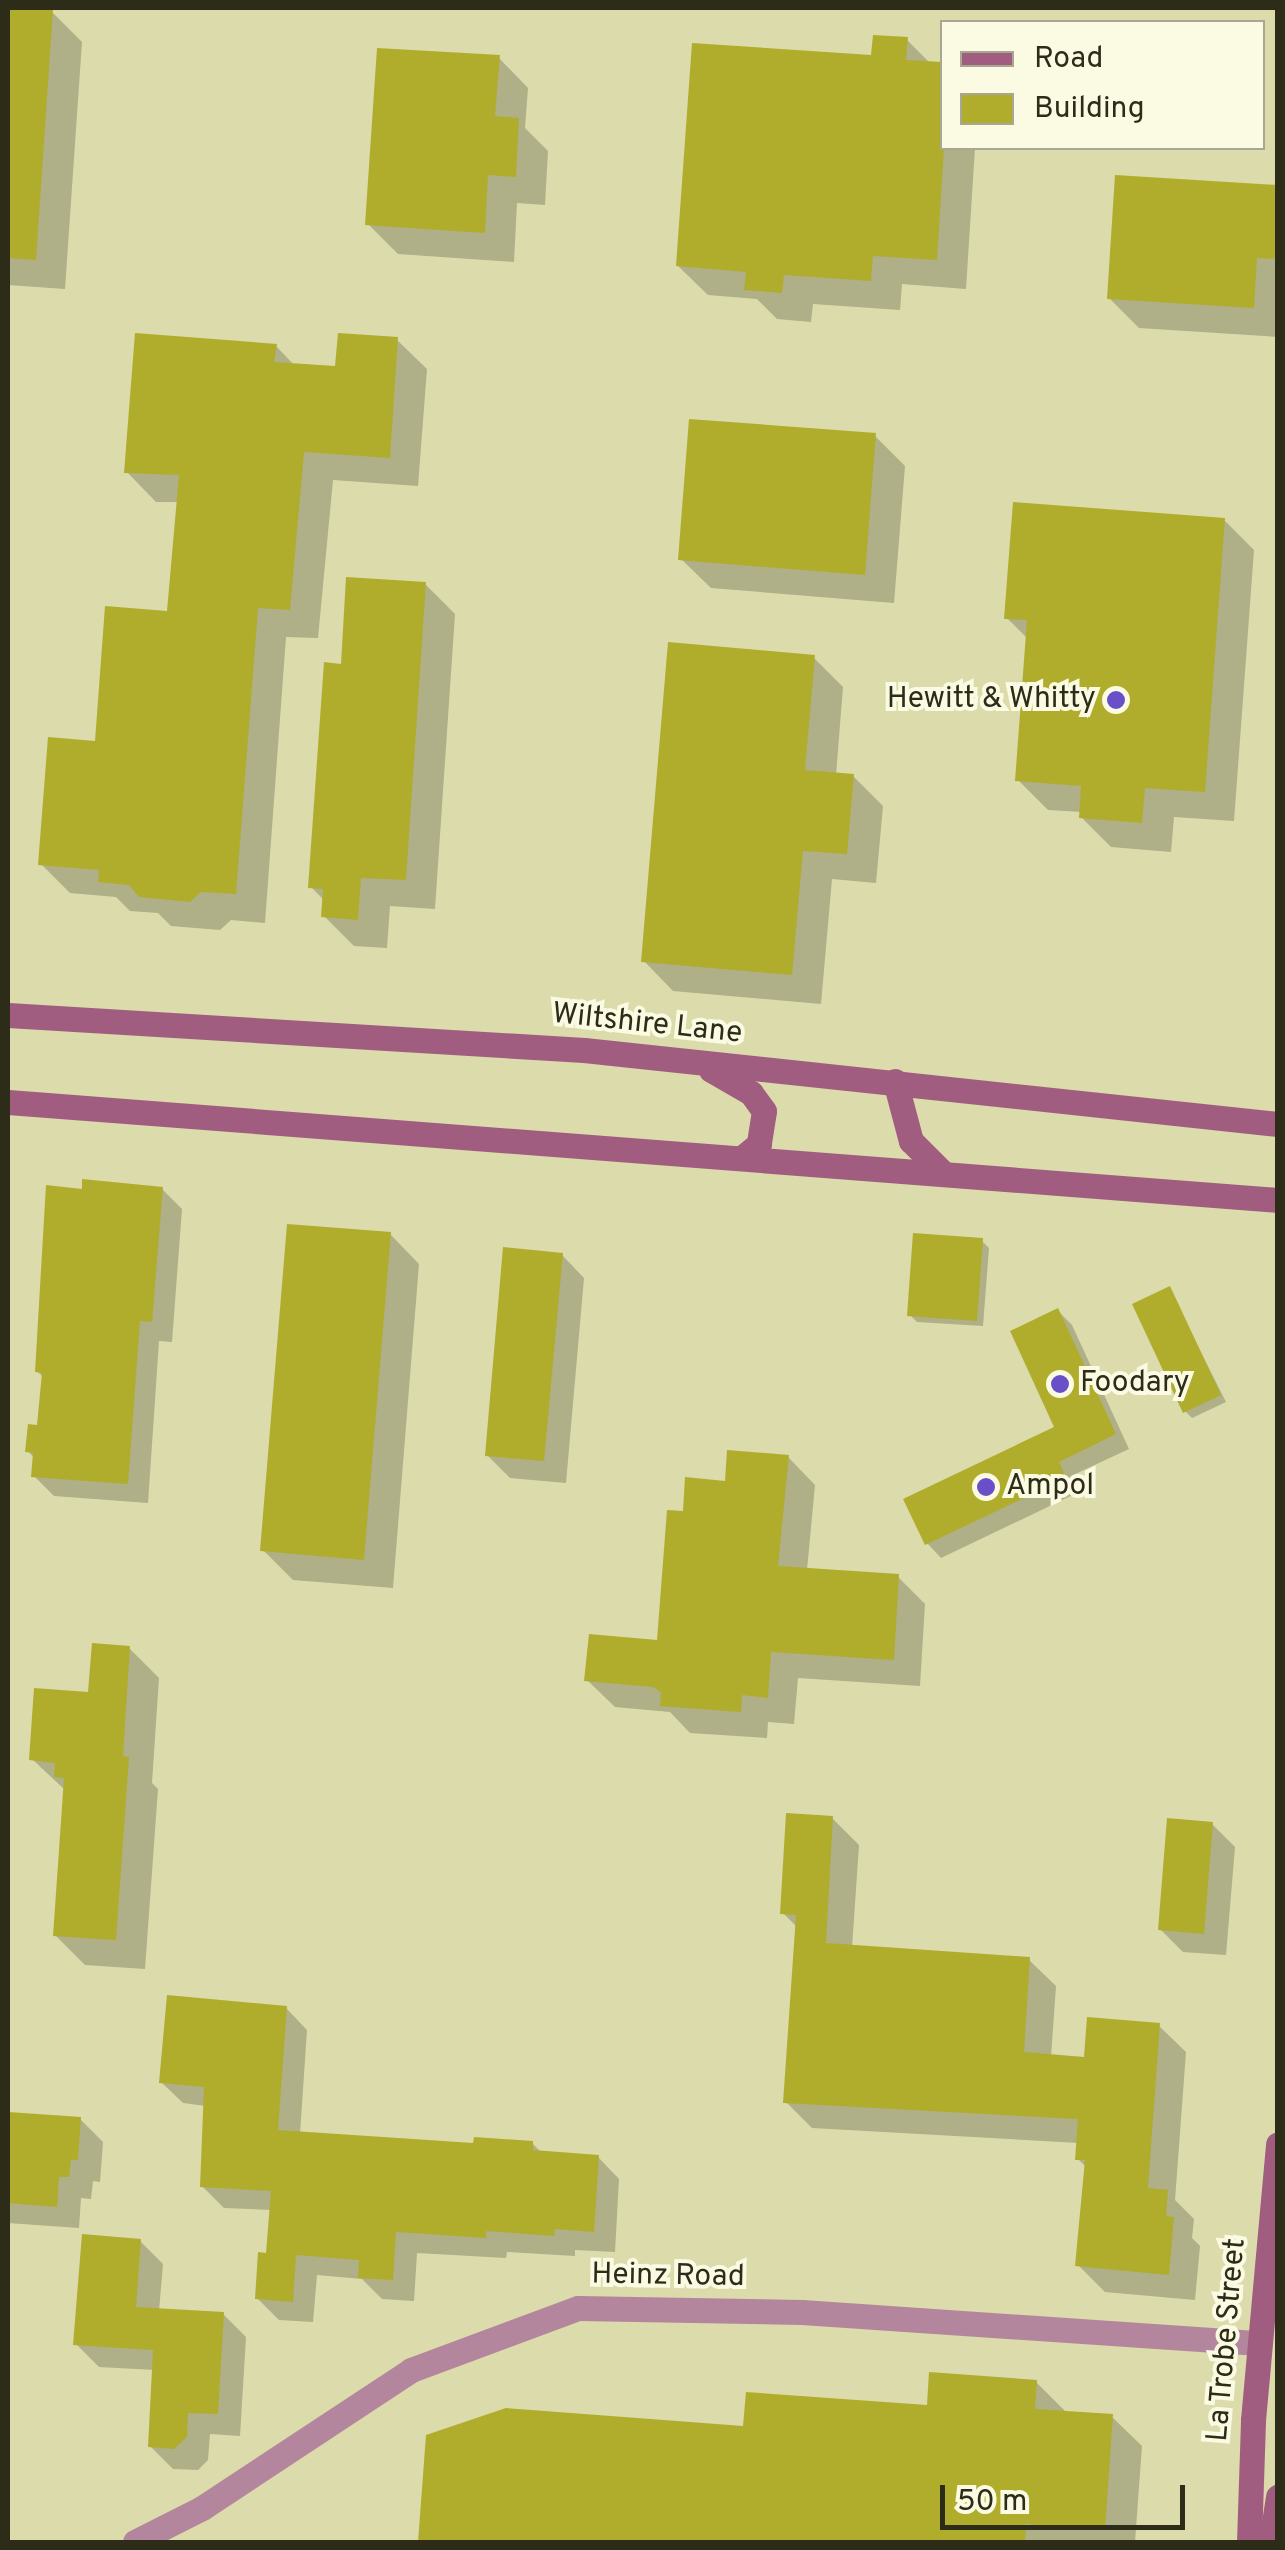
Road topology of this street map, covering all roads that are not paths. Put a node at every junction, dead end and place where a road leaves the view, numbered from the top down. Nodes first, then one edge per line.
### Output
1 (8, 1015) edge
2 (693, 1062) junction
3 (895, 1081) junction
4 (8, 1102) edge
5 (1278, 1124) edge
6 (742, 1158) junction
7 (944, 1173) junction
8 (1278, 1200) edge
9 (1278, 2144) edge
10 (1268, 2340) edge
11 (1278, 2496) edge
12 (135, 2542) edge
13 (1250, 2542) edge
14 (1271, 2542) edge

1 - 2 main road, Wiltshire Lane
2 - 3 main road, Wiltshire Lane
2 - 6 main road
3 - 5 main road, Wiltshire Lane
3 - 7 main road
4 - 6 main road
6 - 7 main road
7 - 8 main road
9 - 10 main road, La Trobe Street
10 - 12 street, Heinz Road
10 - 13 main road, La Trobe Street
11 - 14 main road

